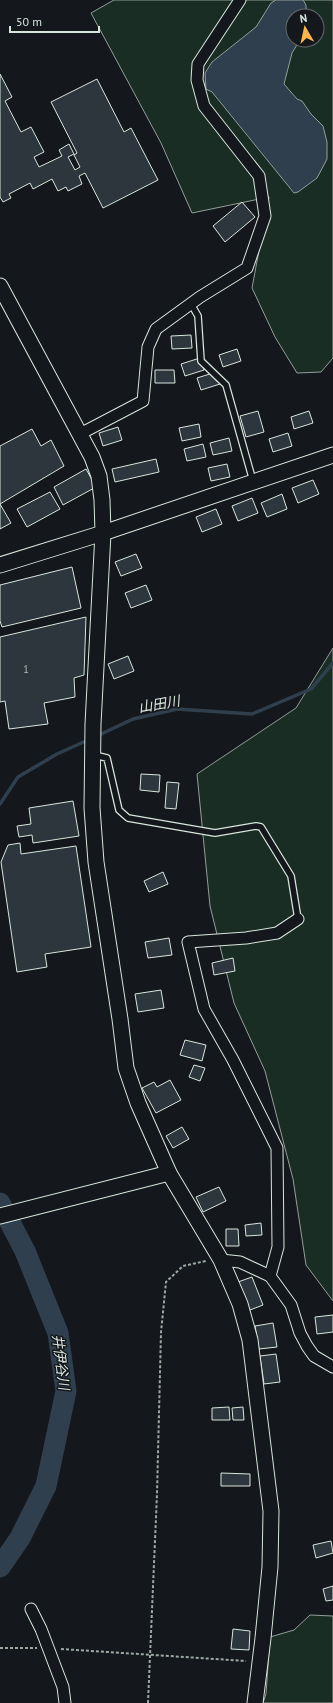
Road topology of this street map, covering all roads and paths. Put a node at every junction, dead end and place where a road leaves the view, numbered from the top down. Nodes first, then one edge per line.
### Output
1 (240, 0) edge
2 (0, 286) edge
3 (191, 304) junction
4 (80, 434) junction
5 (333, 455) edge
6 (253, 482) junction
7 (103, 533) junction
8 (0, 565) edge
9 (93, 751) junction
10 (298, 920) joint
11 (169, 1173) junction
12 (0, 1216) edge
13 (221, 1260) junction
14 (270, 1276) junction
15 (333, 1367) edge
16 (31, 1609) dead end
17 (0, 1648) edge
18 (47, 1648) junction
19 (151, 1655) junction
20 (260, 1661) junction
21 (65, 1703) edge
22 (148, 1703) edge
23 (255, 1703) edge

1 - 3 street
2 - 4 street
3 - 4 street
3 - 6 lane
4 - 7 street
5 - 6 street
6 - 7 street
7 - 8 street
7 - 9 street
9 - 10 lane
9 - 11 street
10 - 14 street
11 - 12 street
11 - 13 street
13 - 14 street
13 - 19 path
13 - 20 street
14 - 15 street
16 - 18 street
17 - 18 path
18 - 19 path
18 - 21 street
19 - 20 path
19 - 22 path
20 - 23 street

